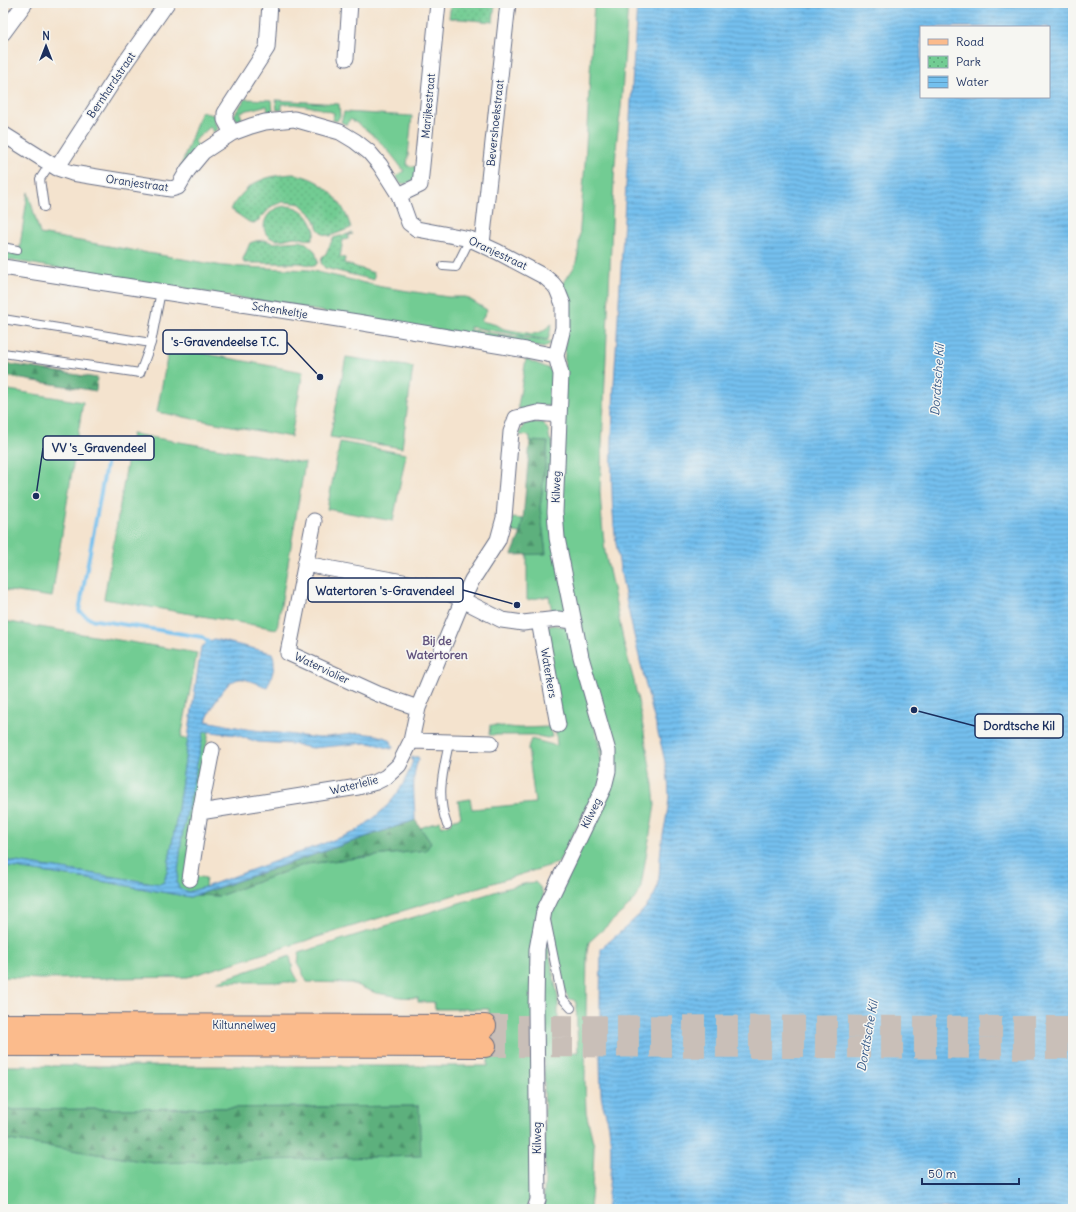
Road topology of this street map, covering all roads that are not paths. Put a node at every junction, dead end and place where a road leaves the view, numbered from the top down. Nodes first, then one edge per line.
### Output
1 (25, 3) edge
2 (167, 3) edge
3 (270, 3) edge
4 (350, 3) edge
5 (438, 3) edge
6 (508, 3) edge
7 (3, 33) edge
8 (346, 58) dead end
9 (232, 133) junction
10 (3, 134) edge
11 (54, 166) junction
12 (399, 195) junction
13 (44, 207) dead end
14 (476, 241) junction
15 (3, 247) edge
16 (17, 250) dead end
17 (443, 266) dead end
18 (3, 267) edge
19 (557, 289) joint
20 (160, 291) junction
21 (3, 319) edge
22 (151, 343) junction
23 (3, 352) edge
24 (556, 356) junction
25 (559, 415) junction
26 (314, 521) dead end
27 (305, 564) junction
28 (463, 599) junction
29 (573, 620) junction
30 (539, 621) junction
31 (418, 708) junction
32 (558, 726) dead end
33 (410, 741) junction
34 (449, 743) junction
35 (491, 743) dead end
36 (212, 750) dead end
37 (200, 812) junction
38 (447, 824) dead end
39 (190, 879) dead end
40 (544, 911) junction
41 (571, 1008) dead end
42 (3, 1025) edge
43 (3, 1045) edge
44 (535, 1209) edge

1 - 7 street
2 - 11 street, Bernhardstraat
3 - 9 street
4 - 8 street
5 - 12 street, Marijkestraat
6 - 14 street, Bevershoekstraat
9 - 11 street, Oranjestraat
9 - 12 street, Oranjestraat
10 - 11 street, Oranjestraat
11 - 13 lane
12 - 14 street, Oranjestraat
14 - 17 lane
14 - 19 street, Oranjestraat
15 - 16 lane
18 - 20 street, Schenkeltje
19 - 24 street, Kilweg
20 - 22 lane
20 - 24 street, Schenkeltje
21 - 22 lane
22 - 23 lane
24 - 25 street, Kilweg
25 - 28 street
25 - 29 street, Kilweg
26 - 27 street, Waterviolier
27 - 28 street
27 - 31 street, Waterviolier
28 - 30 street
28 - 31 street, Waterlelie
29 - 30 street
29 - 40 street, Kilweg
30 - 32 street, Waterkers
31 - 33 street, Waterlelie
33 - 34 street
33 - 37 street, Waterlelie
34 - 35 street
34 - 38 lane
36 - 37 street
37 - 39 street
40 - 41 lane
40 - 44 street, Kilweg
42 - 43 main road, Kiltunnelweg

